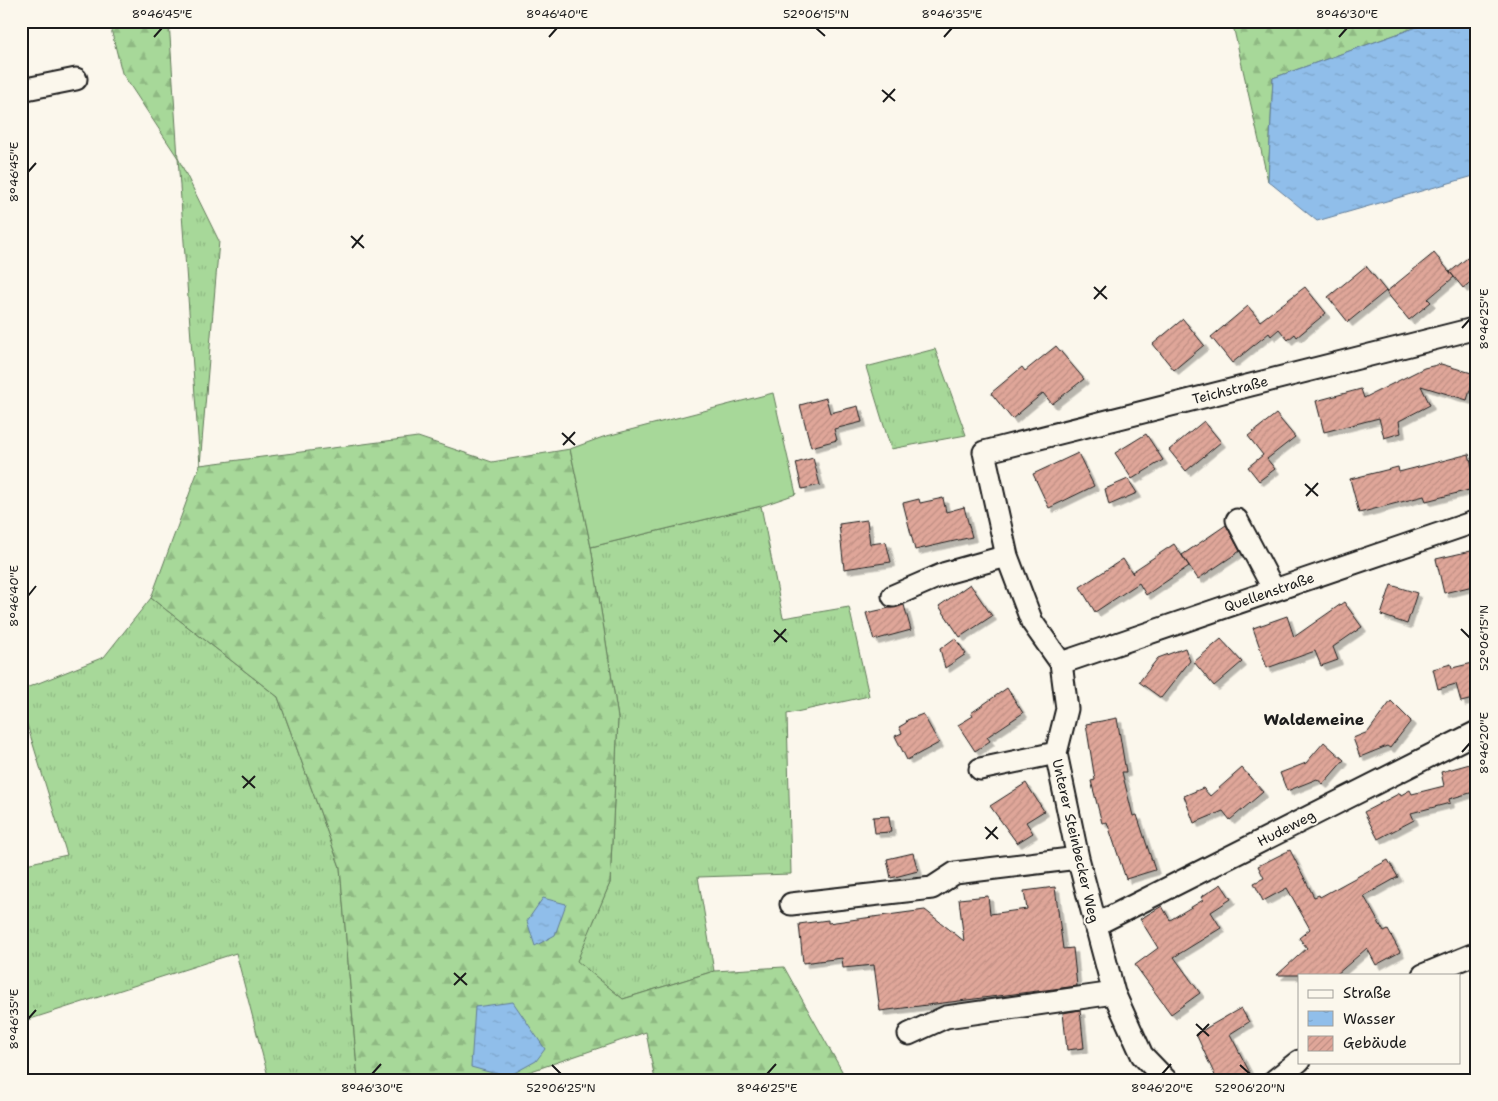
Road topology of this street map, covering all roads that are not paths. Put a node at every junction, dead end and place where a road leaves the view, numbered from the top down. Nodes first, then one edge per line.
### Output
1 (76, 79) dead end
2 (21, 90) edge
3 (1477, 328) edge
4 (984, 452) joint
5 (1237, 520) dead end
6 (1477, 521) edge
7 (1007, 556) junction
8 (1274, 590) junction
9 (893, 596) dead end
10 (1061, 663) junction
11 (1477, 732) edge
12 (1056, 753) junction
13 (980, 769) dead end
14 (1078, 858) junction
15 (791, 904) dead end
16 (1095, 925) junction
17 (1477, 952) edge
18 (1425, 974) edge
19 (1114, 993) junction
20 (909, 1034) dead end
21 (1298, 1062) edge
22 (1166, 1080) edge
23 (1275, 1080) edge

1 - 2 street
3 - 4 street, Teichstraße
4 - 7 street, Unterer Steinbecker Weg
5 - 8 street
6 - 8 street, Quellenstraße
7 - 9 street
7 - 10 street, Unterer Steinbecker Weg
8 - 10 street, Quellenstraße
10 - 12 street, Unterer Steinbecker Weg
11 - 16 street, Hudeweg
12 - 13 street
12 - 14 street, Unterer Steinbecker Weg
14 - 15 street
14 - 16 street, Unterer Steinbecker Weg
16 - 19 street, Unterer Steinbecker Weg
17 - 18 street
19 - 20 street
19 - 22 street, Unterer Steinbecker Weg
21 - 23 street

